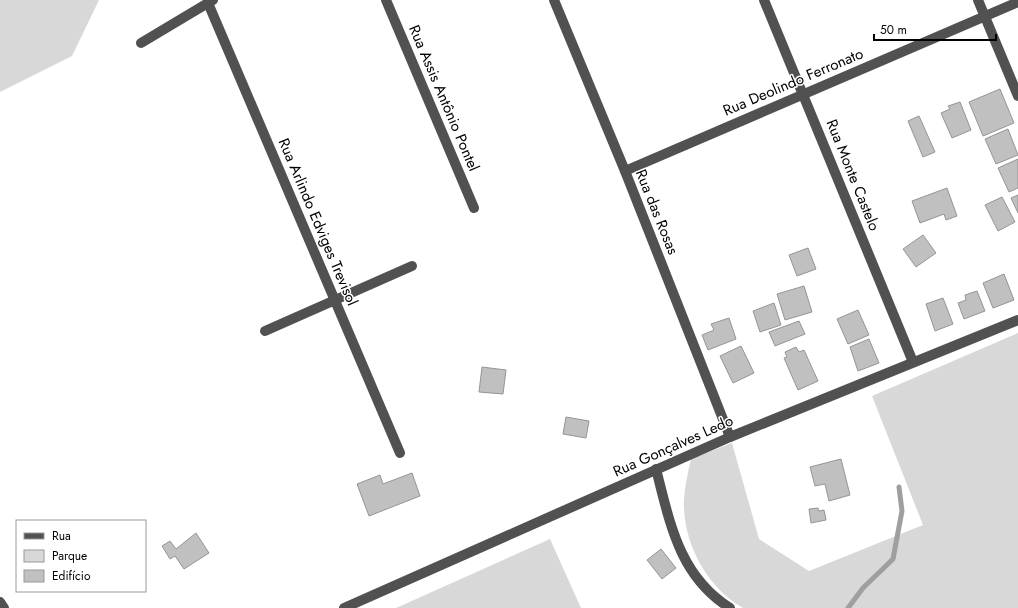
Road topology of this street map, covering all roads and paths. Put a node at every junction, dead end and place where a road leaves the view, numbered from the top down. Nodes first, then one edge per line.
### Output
1 (386, 0) edge
2 (554, 0) edge
3 (764, 0) edge
4 (978, 0) edge
5 (210, 1) edge
6 (1018, 2) edge
7 (985, 16) junction
8 (141, 43) dead end
9 (803, 93) junction
10 (1018, 96) edge
11 (625, 171) junction
12 (474, 208) dead end
13 (412, 266) dead end
14 (335, 300) junction
15 (1018, 320) edge
16 (265, 331) dead end
17 (914, 362) junction
18 (730, 437) junction
19 (400, 453) dead end
20 (656, 469) junction
21 (0, 602) edge
22 (4, 608) edge
23 (344, 608) edge
24 (730, 608) edge

1 - 12 street, Rua Assis Antônio Pontel
2 - 11 street, Rua das Rosas
3 - 9 street, Rua Monte Castelo
4 - 7 street
5 - 8 street
5 - 14 street, Rua Arlindo Edviges Trevisol
6 - 7 street, Rua Deolindo Ferronato
7 - 9 street, Rua Deolindo Ferronato
7 - 10 street
9 - 11 street, Rua Deolindo Ferronato
9 - 17 street, Rua Monte Castelo
11 - 18 street, Rua das Rosas
13 - 14 street
14 - 16 street
14 - 19 street, Rua Arlindo Edviges Trevisol
15 - 17 street, Rua Gonçalves Ledo
17 - 18 street, Rua Gonçalves Ledo
18 - 20 street, Rua Gonçalves Ledo
20 - 23 street, Rua Gonçalves Ledo
20 - 24 street
21 - 22 street

